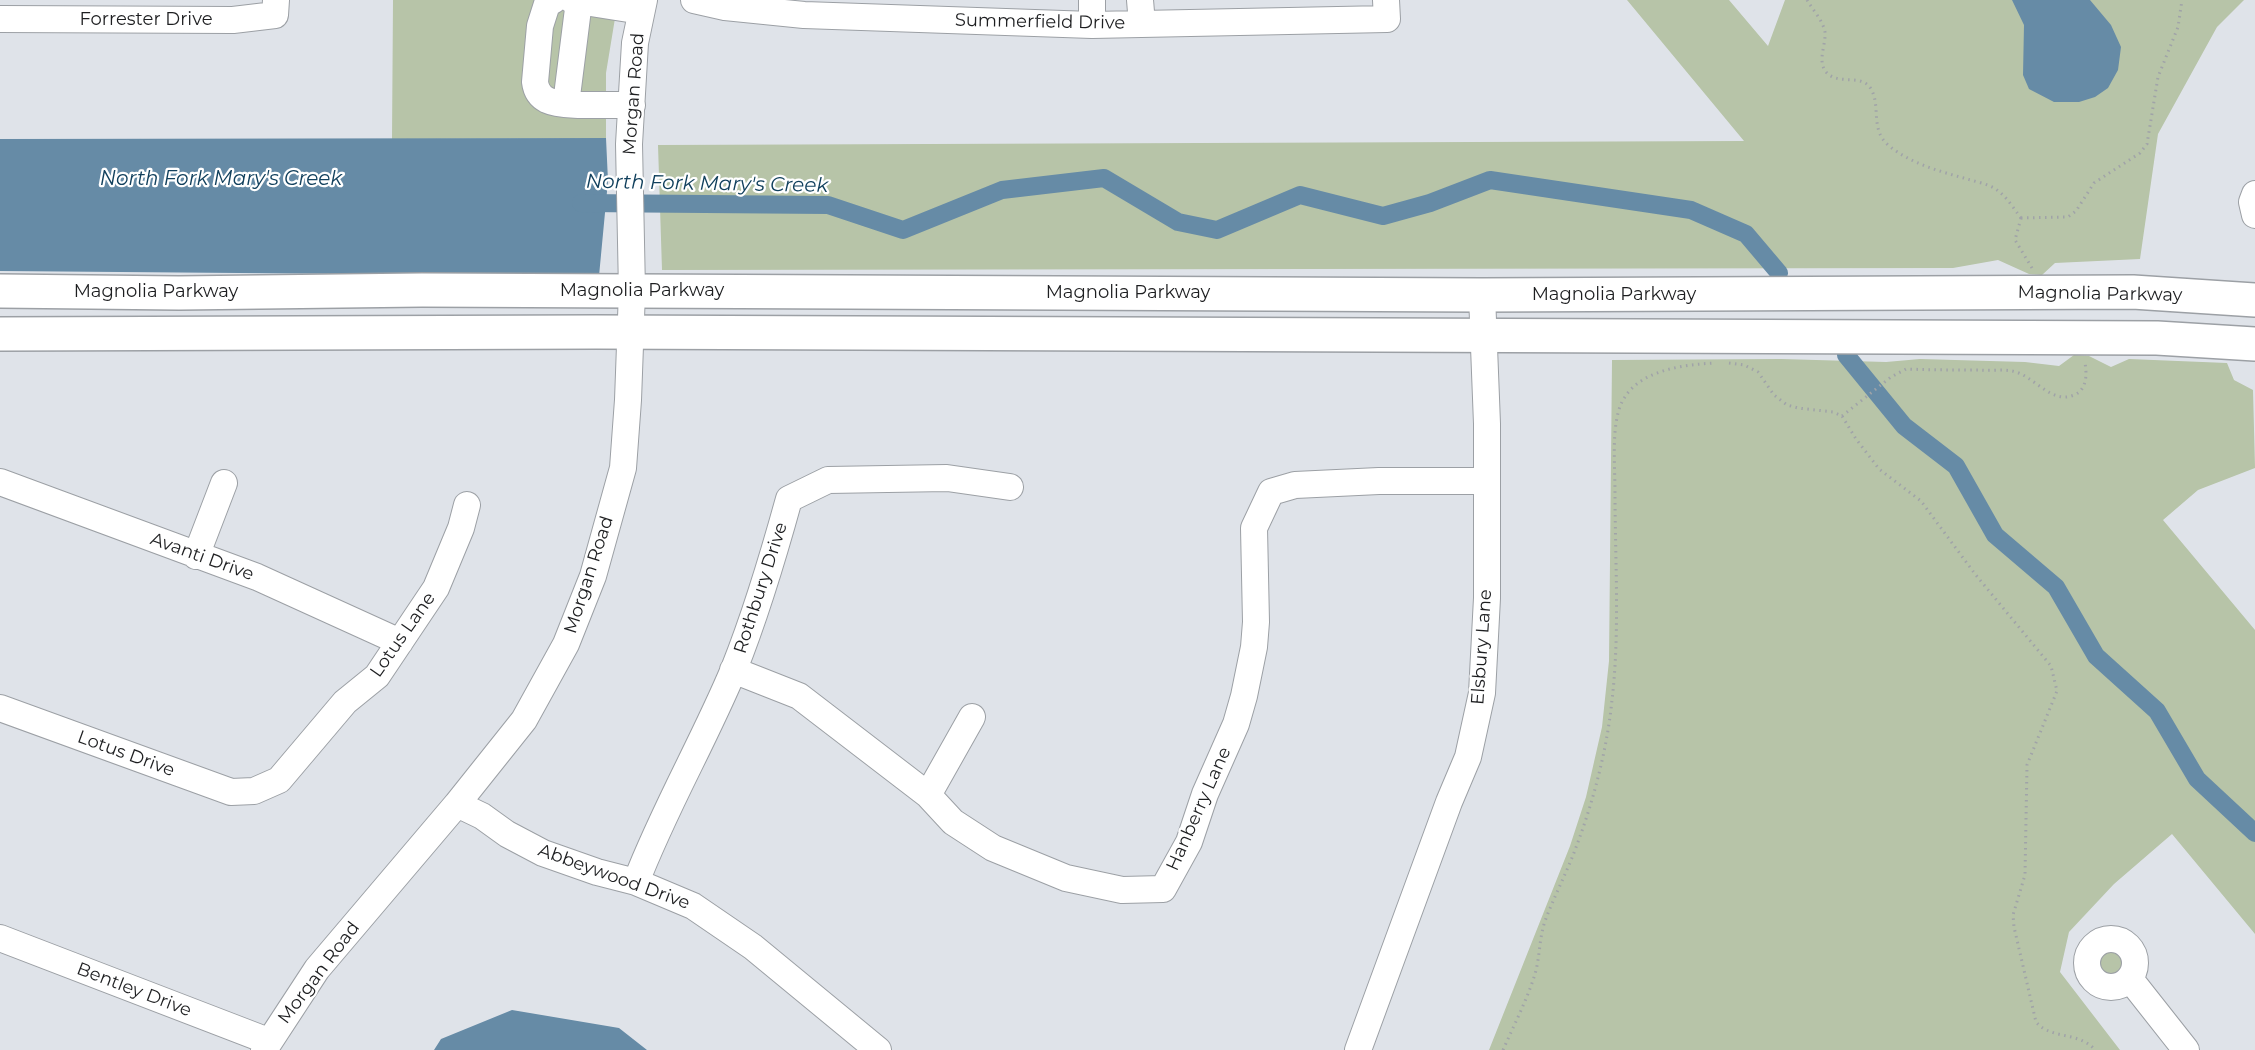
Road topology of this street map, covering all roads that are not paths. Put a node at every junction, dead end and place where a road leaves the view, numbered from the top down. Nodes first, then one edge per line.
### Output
1 (276, 0) edge
2 (554, 0) edge
3 (694, 0) edge
4 (575, 1) edge
5 (643, 6) edge
6 (806, 8) edge
7 (1386, 10) edge
8 (1141, 12) edge
9 (1092, 13) edge
10 (0, 19) edge
11 (566, 104) junction
12 (632, 105) junction
13 (2255, 194) edge
14 (2255, 215) edge
15 (0, 291) edge
16 (632, 291) junction
17 (179, 292) junction
18 (930, 292) junction
19 (1211, 293) junction
20 (1482, 296) junction
21 (2255, 300) edge
22 (630, 333) junction
23 (0, 334) edge
24 (176, 334) junction
25 (932, 334) junction
26 (1213, 335) junction
27 (1484, 335) junction
28 (2255, 344) edge
29 (1487, 481) junction
30 (0, 482) edge
31 (224, 483) dead end
32 (1010, 487) dead end
33 (467, 505) dead end
34 (196, 556) junction
35 (400, 642) junction
36 (733, 670) junction
37 (0, 708) edge
38 (972, 717) dead end
39 (254, 791) joint
40 (927, 795) junction
41 (457, 804) junction
42 (636, 882) junction
43 (0, 938) edge
44 (2130, 979) dead end
45 (266, 1046) edge
46 (878, 1050) edge
47 (1358, 1050) edge
48 (2187, 1050) edge

1 - 10 street, Forrester Drive
2 - 11 street
3 - 6 street, Summerfield Drive
4 - 5 street
4 - 11 street
5 - 12 street, Morgan Road
6 - 9 street, Summerfield Drive
7 - 8 street, Summerfield Drive
8 - 9 street, Summerfield Drive
11 - 12 street
12 - 16 street, Morgan Road
13 - 14 street
15 - 17 main road, Magnolia Parkway
16 - 17 main road, Magnolia Parkway
16 - 18 main road, Magnolia Parkway
16 - 22 street, Morgan Road
17 - 24 main road
18 - 19 main road, Magnolia Parkway
18 - 25 main road
19 - 20 main road, Magnolia Parkway
19 - 26 main road
20 - 21 main road, Magnolia Parkway
20 - 27 street, Elsbury Lane
22 - 24 main road
22 - 25 main road
22 - 41 street, Morgan Road
23 - 24 main road
25 - 26 main road
26 - 27 main road
27 - 28 main road
27 - 29 street, Elsbury Lane
29 - 40 street, Hanberry Lane
29 - 47 street, Elsbury Lane
30 - 34 street, Avanti Drive
31 - 34 street
32 - 36 street, Rothbury Drive
33 - 35 street, Lotus Lane
34 - 35 street, Avanti Drive
35 - 39 street, Lotus Lane
36 - 40 street, Hanberry Lane
36 - 42 street, Rothbury Drive
37 - 39 street, Lotus Drive
38 - 40 street
41 - 42 street, Abbeywood Drive
41 - 45 street, Morgan Road
42 - 46 street, Abbeywood Drive
43 - 45 street, Bentley Drive
44 - 48 street

